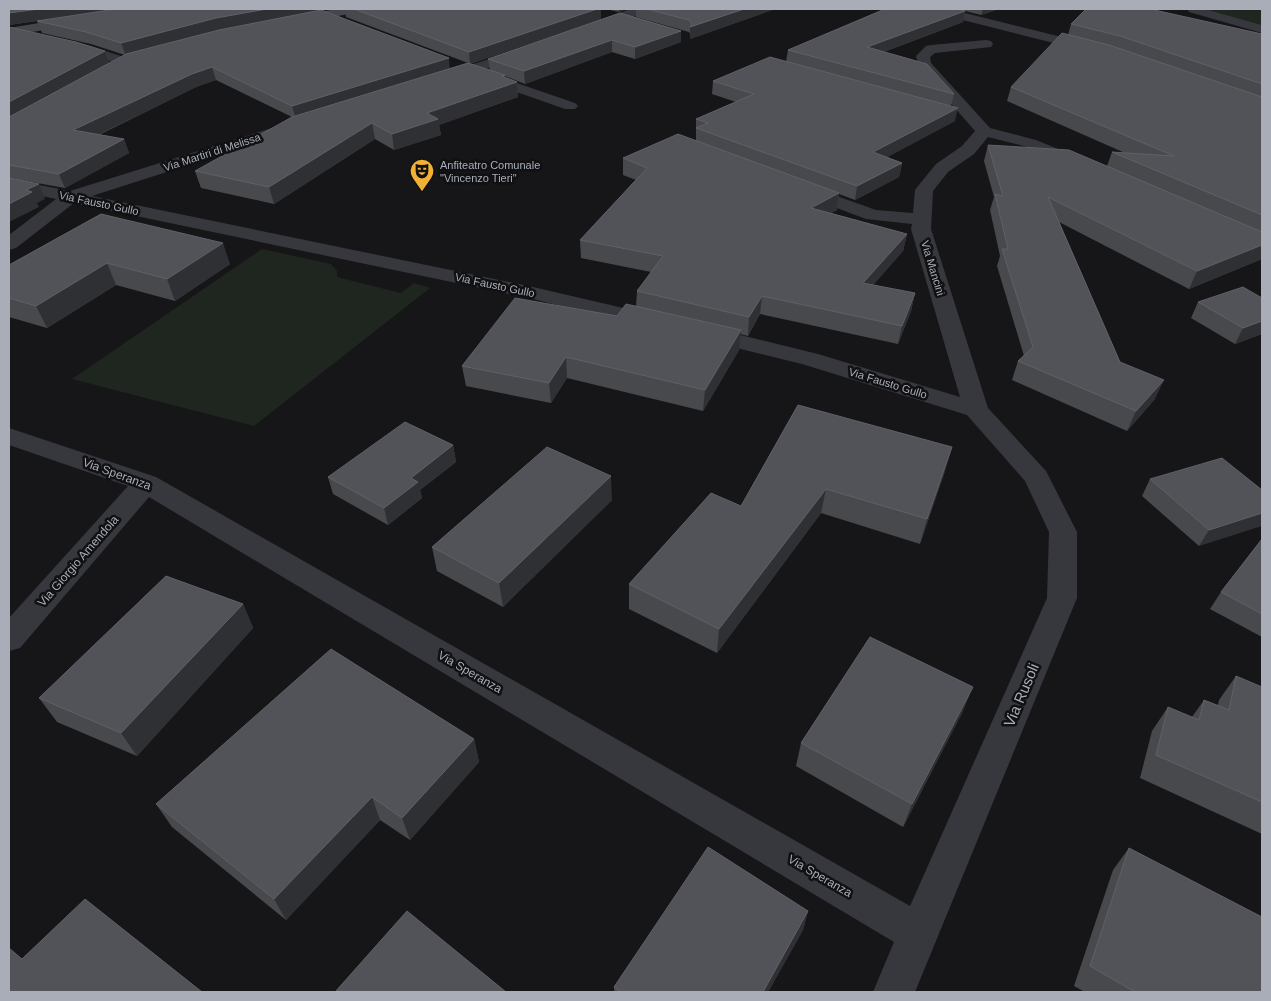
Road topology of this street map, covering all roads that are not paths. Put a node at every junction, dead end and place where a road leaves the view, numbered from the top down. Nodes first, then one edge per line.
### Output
1 (354, 9) edge
2 (935, 9) edge
3 (1193, 9) edge
4 (595, 11) edge
5 (325, 14) junction
6 (638, 16) edge
7 (620, 18) junction
8 (91, 19) edge
9 (286, 22) edge
10 (352, 25) edge
11 (1017, 29) junction
12 (1262, 29) edge
13 (10, 32) edge
14 (583, 32) edge
15 (1068, 42) junction
16 (1015, 43) dead end
17 (536, 48) edge
18 (1110, 54) edge
19 (452, 64) edge
20 (108, 71) edge
21 (470, 71) junction
22 (428, 83) edge
23 (570, 106) dead end
24 (950, 113) edge
25 (306, 122) edge
26 (980, 126) junction
27 (1093, 170) edge
28 (9, 184) edge
29 (790, 184) edge
30 (70, 197) junction
31 (922, 219) junction
32 (9, 244) edge
33 (976, 410) junction
34 (9, 436) edge
35 (146, 483) junction
36 (9, 639) edge
37 (920, 934) junction
38 (894, 992) edge

1 - 5 street
2 - 11 street
3 - 12 street
4 - 7 street
5 - 9 street
5 - 10 street
6 - 7 street
7 - 14 street
8 - 13 street
11 - 15 street
11 - 26 street
13 - 20 street
15 - 16 street
15 - 18 street
17 - 21 street
19 - 21 street
21 - 22 street
21 - 23 street
24 - 26 street
25 - 30 street, Via Martiri di Melissa
26 - 27 street
26 - 31 street, Via Mancini
28 - 30 street, Via Fausto Gullo
29 - 31 street
30 - 32 street
30 - 33 street, Via Fausto Gullo
31 - 33 street, Via Mancini
33 - 37 street, Via Rusoli
34 - 35 street, Via Speranza
35 - 36 street, Via Giorgio Amendola
35 - 37 street, Via Speranza
37 - 38 street, Via Rusoli

